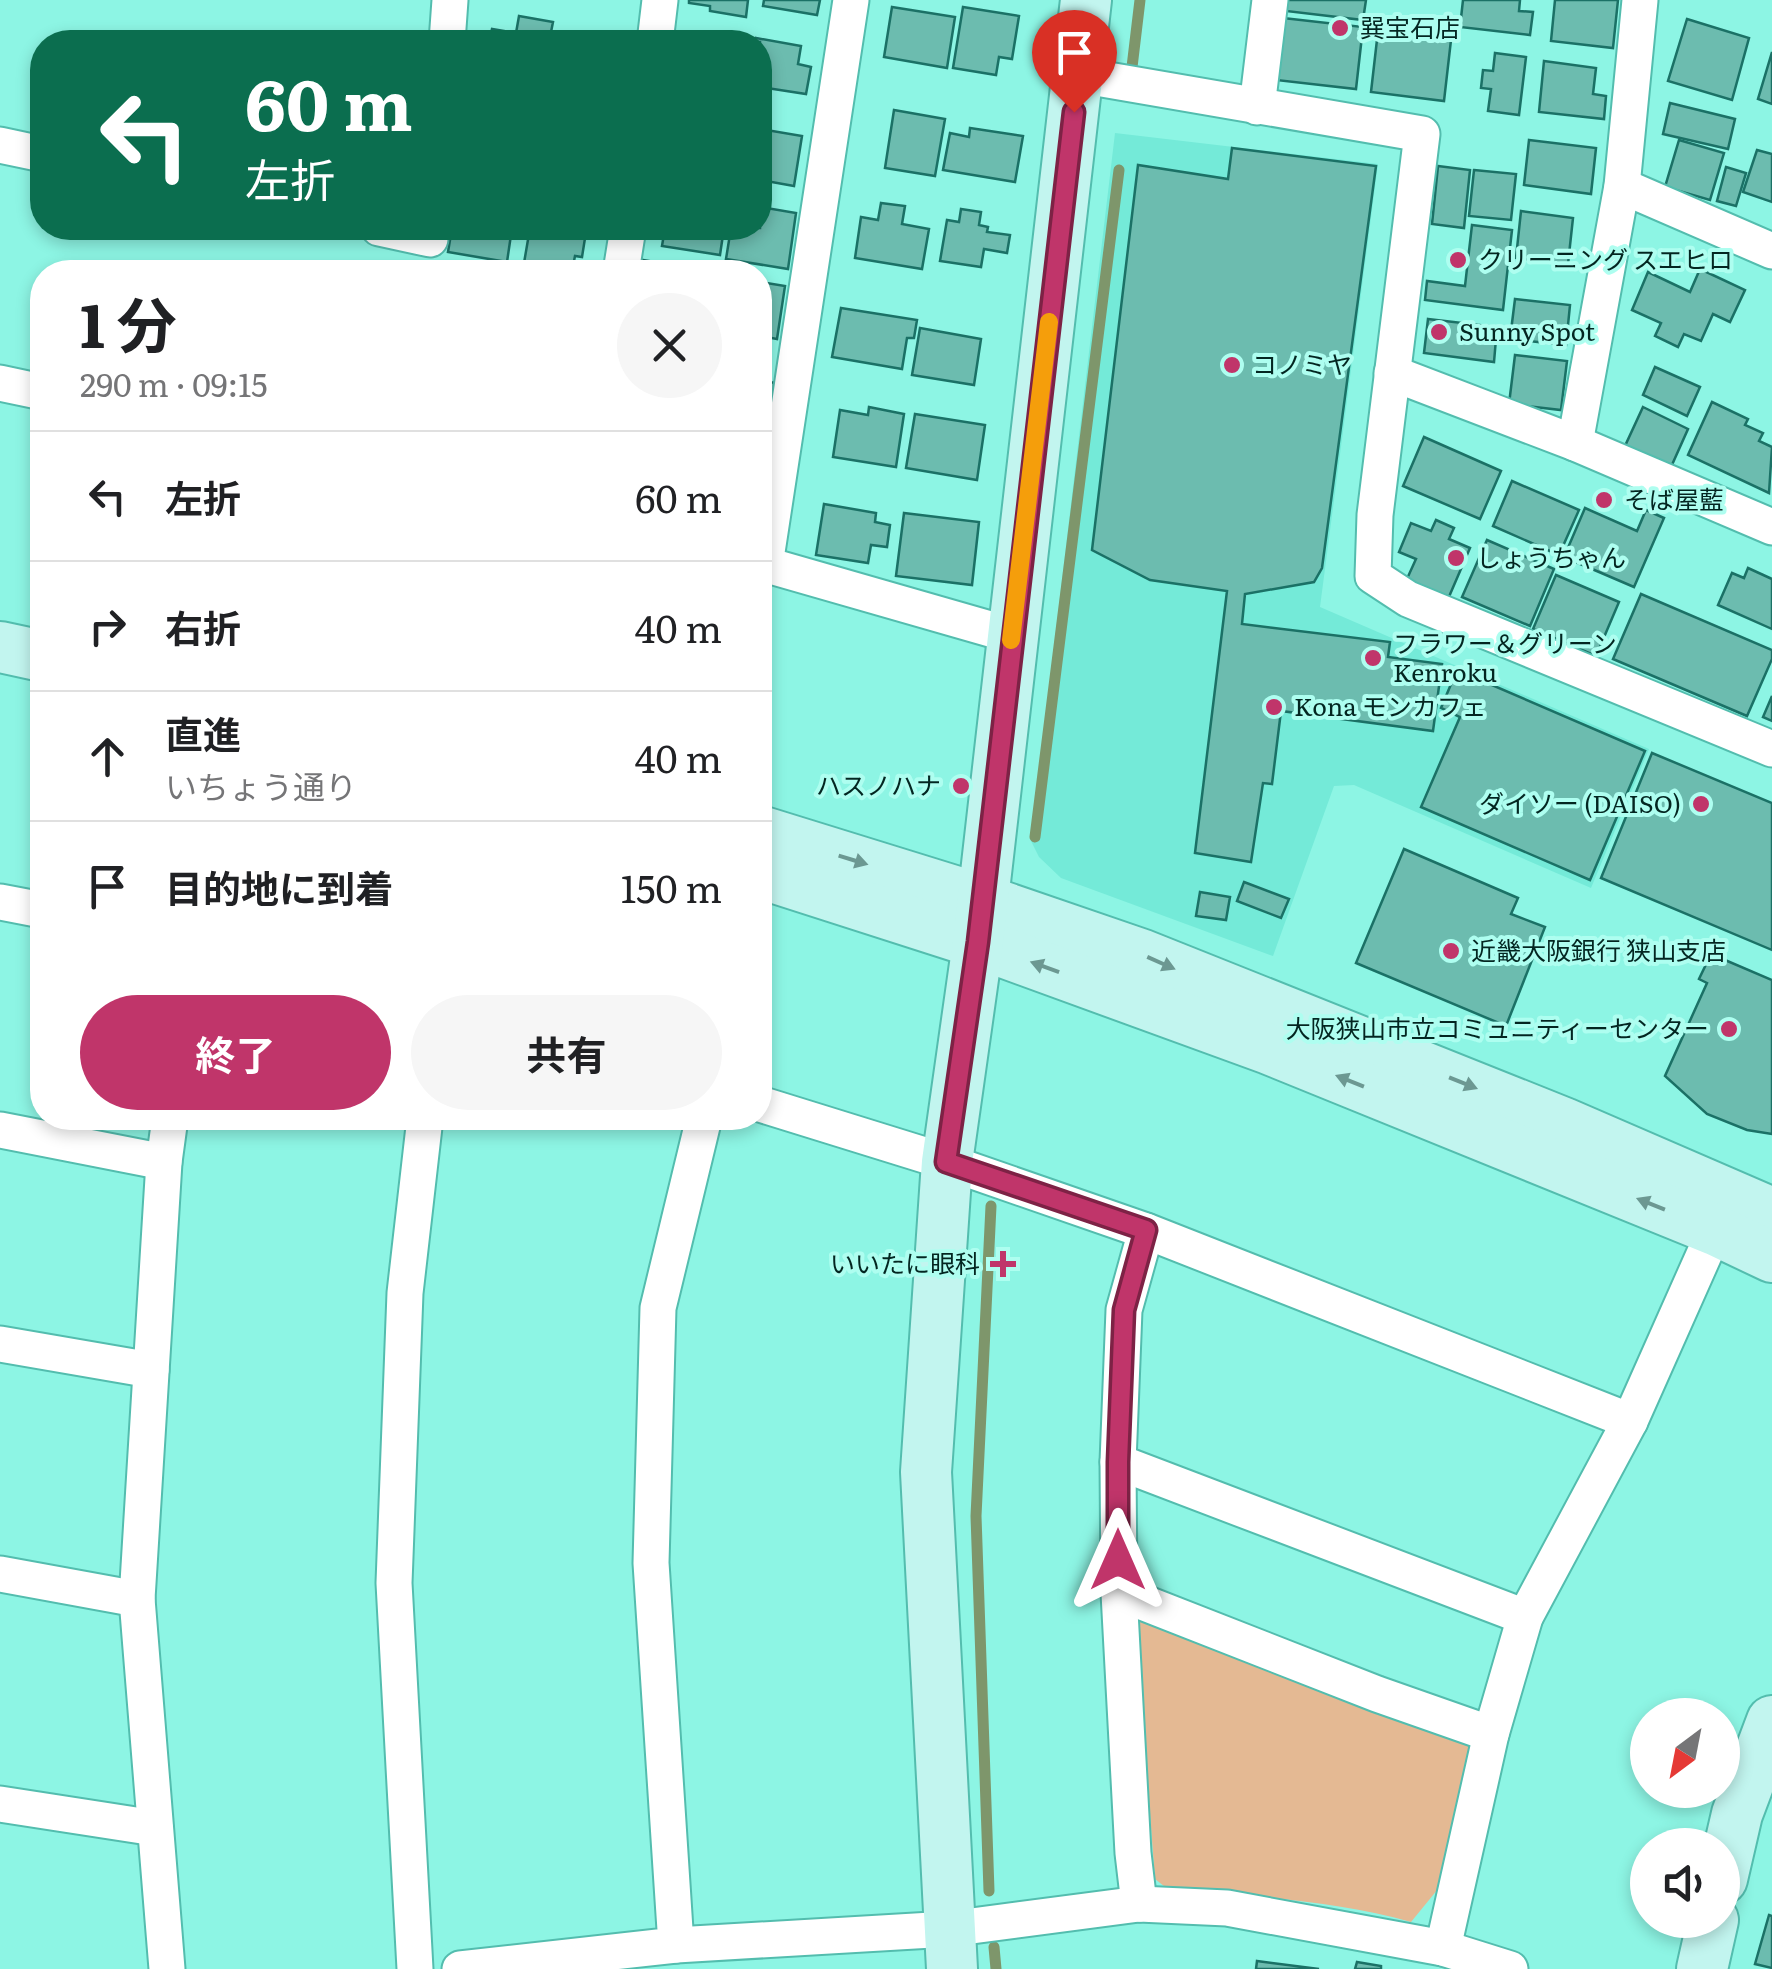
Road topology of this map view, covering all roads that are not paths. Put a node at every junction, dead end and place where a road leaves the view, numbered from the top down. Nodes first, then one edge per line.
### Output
1 (450, 0) edge
2 (660, 0) edge
3 (851, 0) edge
4 (1086, 0) edge
5 (1270, 0) edge
6 (1640, 0) edge
7 (448, 30) edge
8 (656, 30) edge
9 (1079, 75) junction
10 (1257, 106) junction
11 (0, 145) edge
12 (30, 151) edge
13 (1622, 186) junction
14 (1772, 251) edge
15 (1392, 373) junction
16 (0, 383) edge
17 (30, 389) edge
18 (1575, 444) junction
19 (772, 506) edge
20 (1772, 527) edge
21 (772, 567) edge
22 (1011, 636) junction
23 (0, 647) edge
24 (30, 653) edge
25 (0, 681) edge
26 (30, 687) edge
27 (1772, 749) edge
28 (772, 836) edge
29 (772, 876) edge
30 (0, 902) edge
31 (30, 908) edge
32 (980, 921) junction
33 (772, 1108) edge
34 (0, 1130) edge
35 (168, 1130) edge
36 (424, 1130) edge
37 (701, 1130) edge
38 (164, 1162) junction
39 (946, 1162) junction
40 (1772, 1213) edge
41 (1146, 1230) junction
42 (1715, 1230) junction
43 (1772, 1257) edge
44 (0, 1344) edge
45 (151, 1370) junction
46 (1630, 1421) junction
47 (1118, 1462) junction
48 (0, 1574) edge
49 (1118, 1592) junction
50 (137, 1599) junction
51 (1525, 1617) junction
52 (1772, 1721) edge
53 (1491, 1734) junction
54 (0, 1804) edge
55 (155, 1828) junction
56 (1735, 1828) edge
57 (1140, 1904) junction
58 (1709, 1938) edge
59 (676, 1945) junction
60 (1444, 1948) junction
61 (950, 1949) edge
62 (166, 1969) edge
63 (415, 1969) edge
64 (460, 1969) edge
65 (1510, 1969) edge
66 (1702, 1969) edge

1 - 7 street
2 - 8 street
3 - 19 street
4 - 9 street
5 - 10 street
6 - 13 street
9 - 10 street
9 - 22 street
10 - 15 street
11 - 12 street
13 - 14 street
13 - 18 street
15 - 18 street
15 - 27 street
16 - 17 street
18 - 20 street
21 - 22 street
22 - 32 street
23 - 24 street
25 - 26 street
28 -> 32 street
29 - 32 street
30 - 31 street
32 - 39 street
32 -> 40 street
42 -> 32 street
33 - 39 street
34 - 38 street
35 - 38 street
36 - 63 street
37 - 59 street
38 - 45 street
39 - 41 street
39 - 61 street
41 - 46 street
41 - 47 street
42 - 43 street
42 - 46 street
44 - 45 street
45 - 50 street
46 - 51 street
47 - 49 street
47 - 51 street
48 - 50 street
49 - 53 street
49 - 57 street
50 - 55 street
51 - 53 street
52 - 56 street
53 - 60 street
54 - 55 street
55 - 62 street
57 - 60 street
57 - 61 street
58 - 66 street
59 - 61 street
59 - 64 street
60 - 65 street

